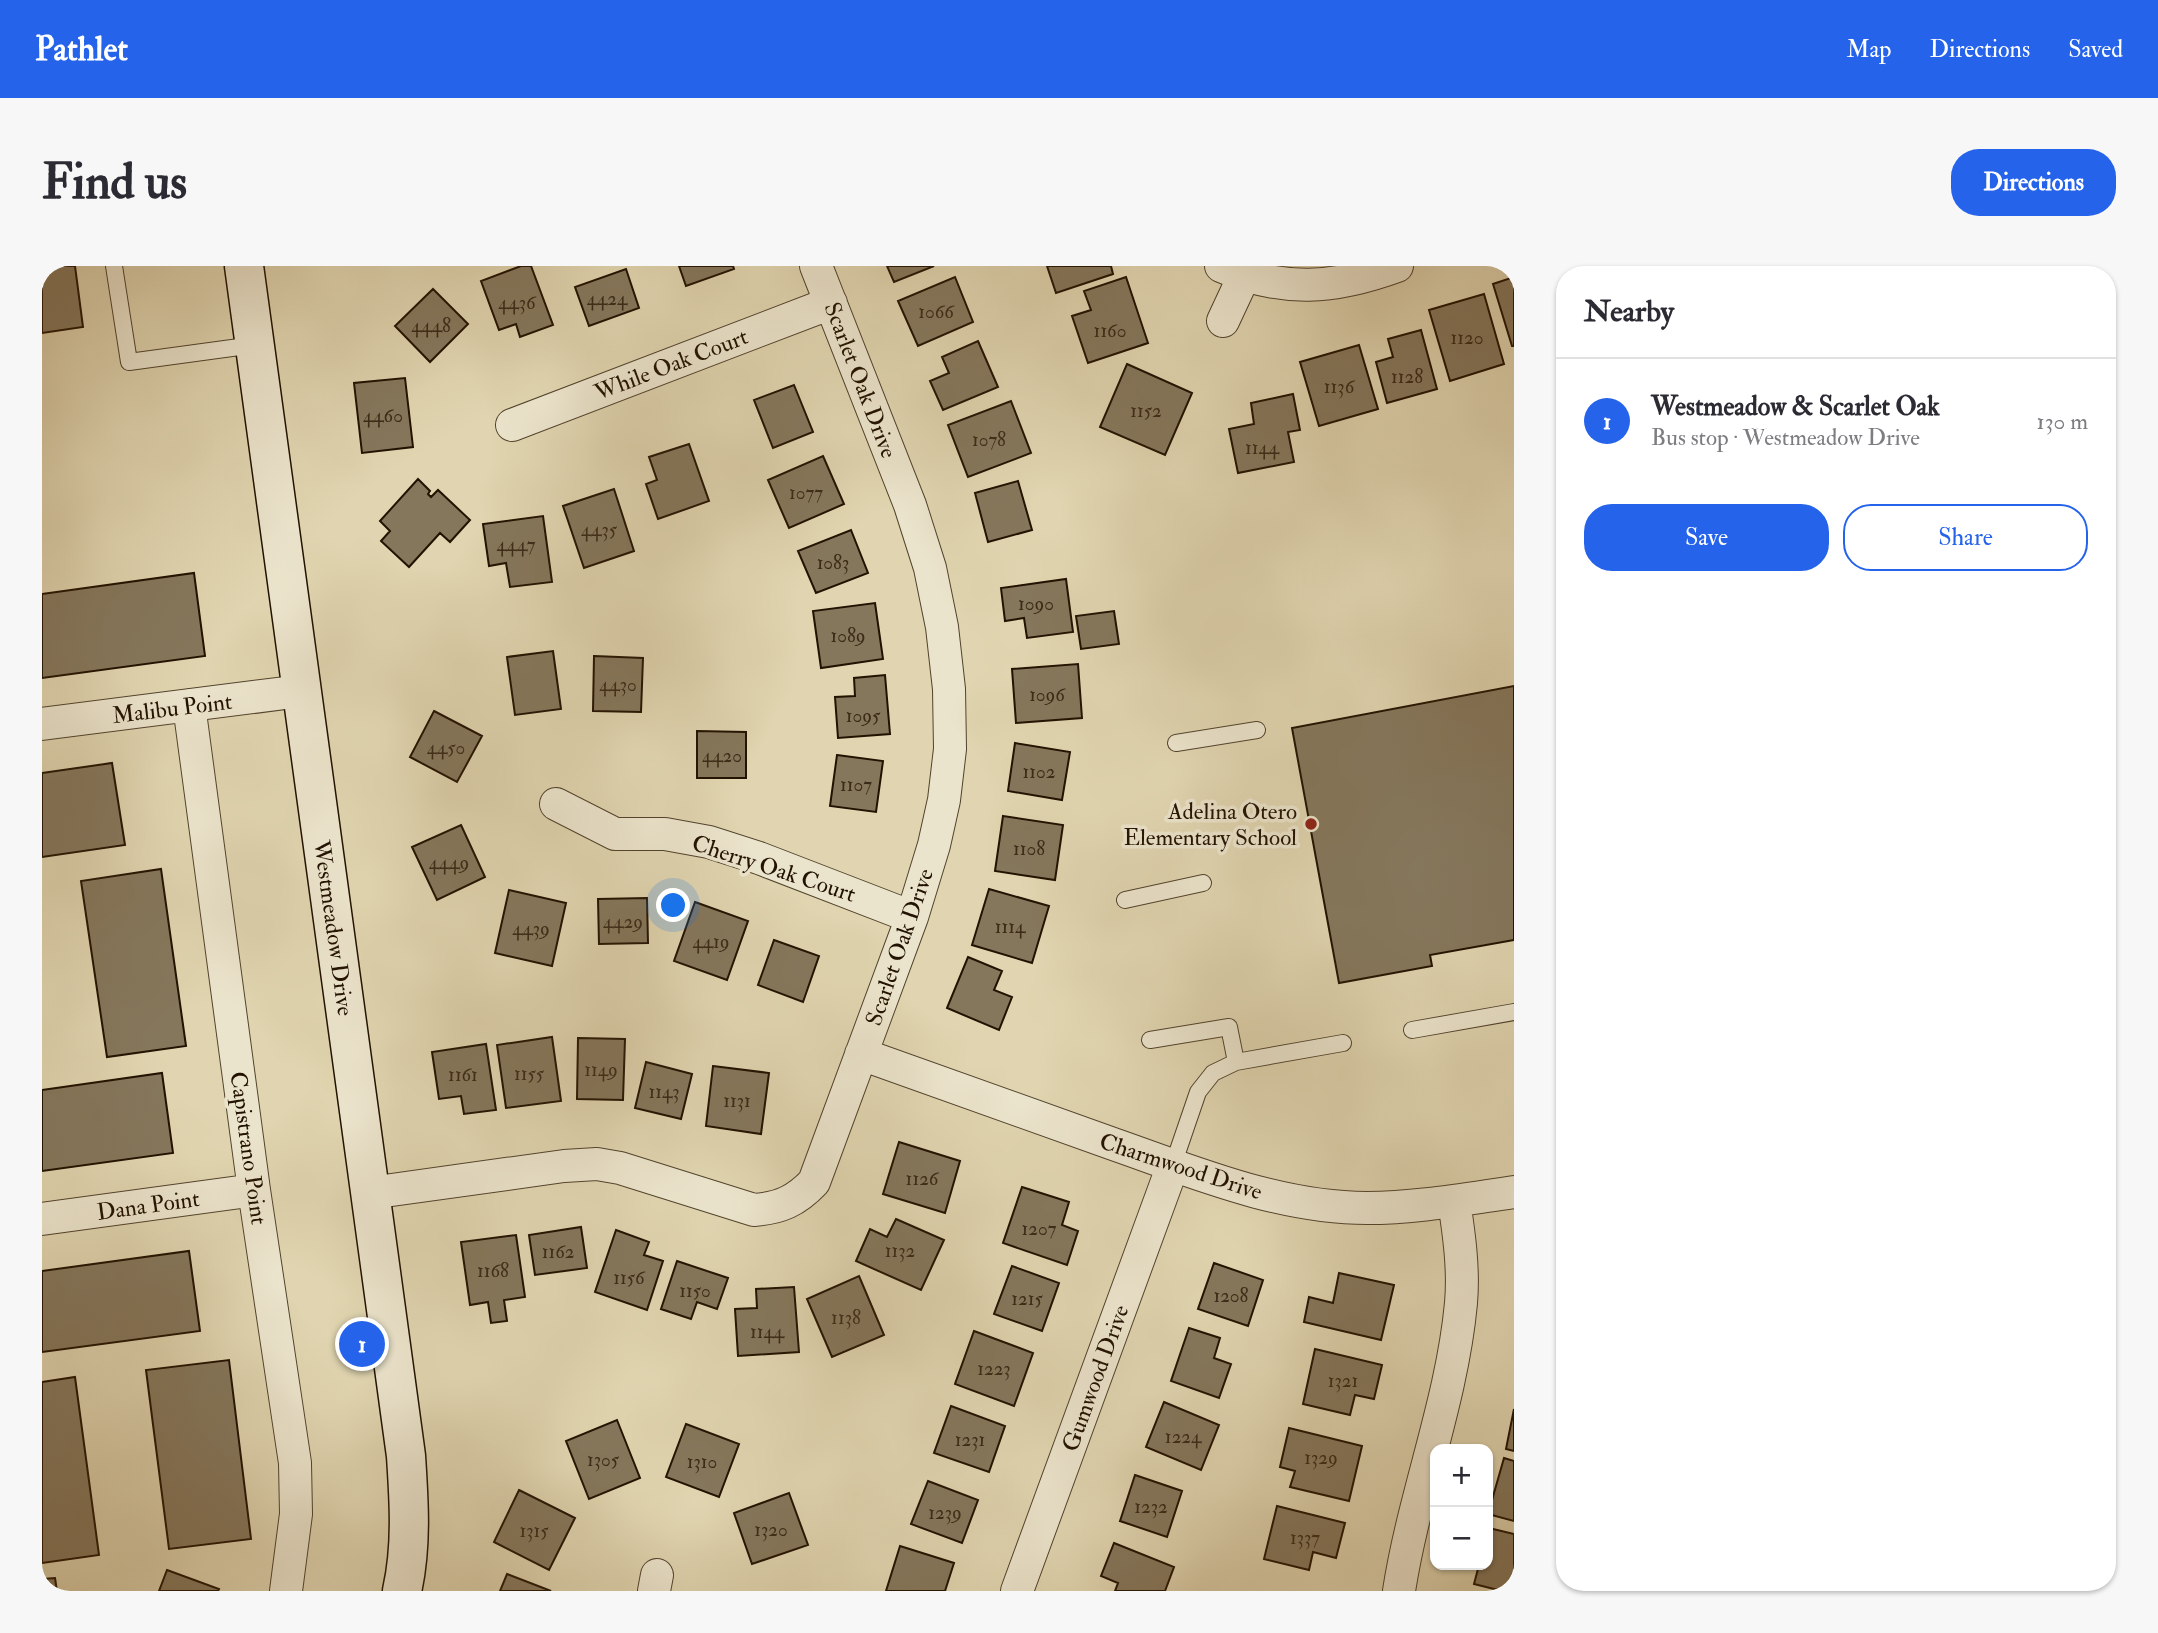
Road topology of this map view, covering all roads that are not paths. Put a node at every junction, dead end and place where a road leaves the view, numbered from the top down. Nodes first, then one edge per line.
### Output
1 (114, 266) edge
2 (244, 266) edge
3 (816, 266) edge
4 (1397, 266) edge
5 (1233, 271) edge
6 (831, 303) junction
7 (1223, 321) dead end
8 (254, 345) junction
9 (512, 425) dead end
10 (301, 691) junction
11 (189, 705) junction
12 (42, 724) edge
13 (1257, 730) dead end
14 (1176, 743) dead end
15 (556, 804) dead end
16 (1203, 883) dead end
17 (1125, 900) dead end
18 (912, 917) junction
19 (1514, 1012) edge
20 (1412, 1030) dead end
21 (1150, 1040) dead end
22 (1343, 1043) dead end
23 (861, 1054) junction
24 (1236, 1062) junction
25 (1173, 1165) junction
26 (254, 1190) junction
27 (1514, 1192) edge
28 (370, 1193) junction
29 (1454, 1201) junction
30 (42, 1219) edge
31 (286, 1591) edge
32 (402, 1591) edge
33 (1017, 1591) edge
34 (1399, 1591) edge

1 - 8 lane
2 - 8 street, Westmeadow Drive
3 - 6 street, Scarlet Oak Drive
4 - 5 street
5 - 7 street
6 - 9 street, While Oak Court
6 - 18 street, Scarlet Oak Drive
8 - 10 street, Westmeadow Drive
10 - 11 street, Malibu Point
10 - 28 street, Westmeadow Drive
11 - 12 street, Malibu Point
11 - 26 street, Capistrano Point
13 - 14 lane
15 - 18 street, Cherry Oak Court
16 - 17 lane
18 - 23 street, Scarlet Oak Drive
19 - 20 lane
21 - 24 lane
22 - 24 lane
23 - 25 street, Charmwood Drive
23 - 28 street, Scarlet Oak Drive
24 - 25 lane
25 - 29 street, Charmwood Drive
25 - 33 street, Gumwood Drive
26 - 30 street, Dana Point
26 - 31 street, Capistrano Point
27 - 29 street, Charmwood Drive
28 - 32 street, Westmeadow Drive
29 - 34 street

